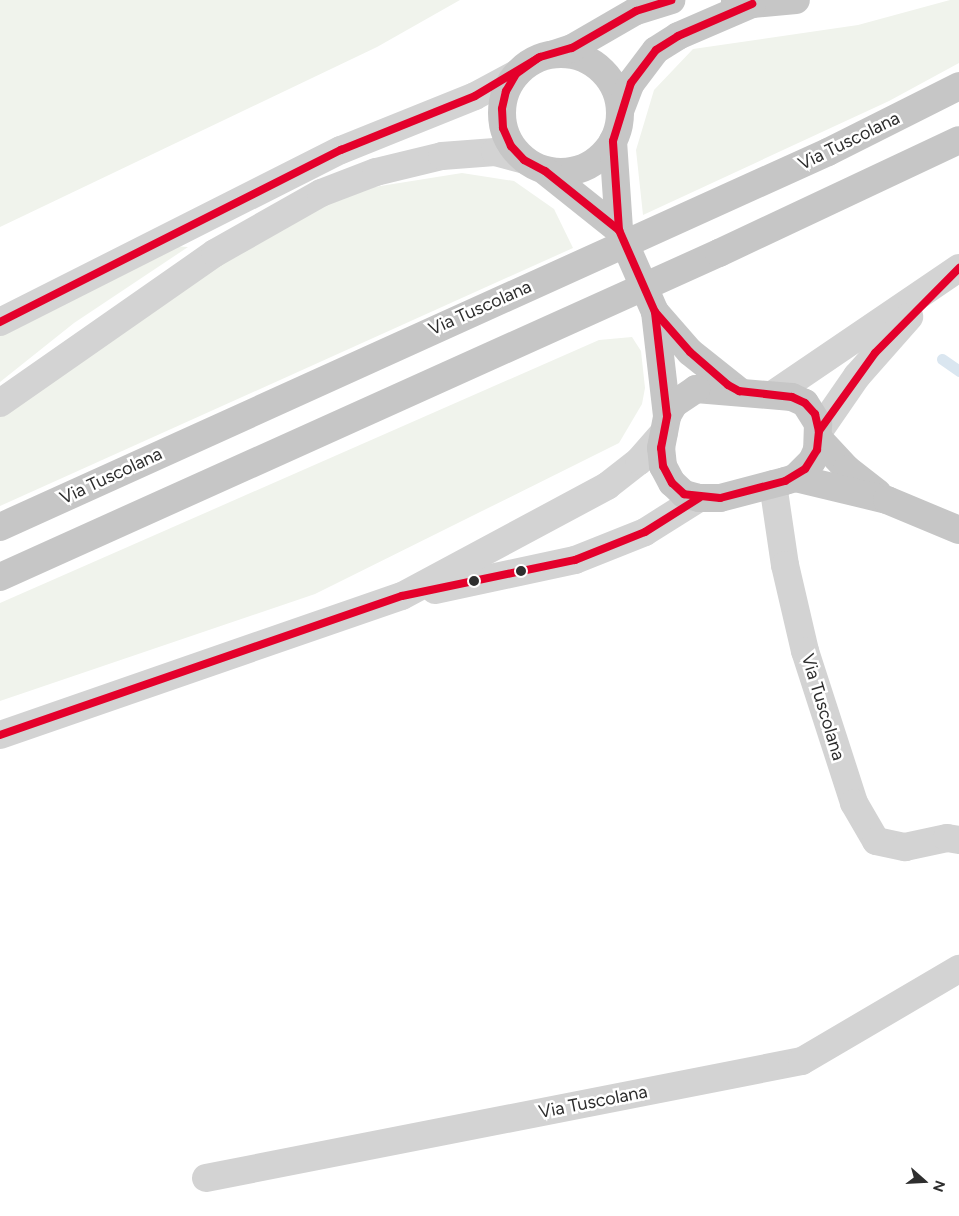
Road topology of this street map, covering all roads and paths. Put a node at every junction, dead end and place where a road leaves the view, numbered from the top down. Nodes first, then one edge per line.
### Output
1 (671, 0) edge
2 (724, 0) edge
3 (796, 0) edge
4 (752, 4) junction
5 (554, 54) junction
6 (516, 74) junction
7 (959, 86) edge
8 (620, 111) junction
9 (959, 140) edge
10 (613, 142) junction
11 (535, 165) junction
12 (619, 230) junction
13 (953, 272) edge
14 (655, 312) junction
15 (0, 322) edge
16 (739, 391) junction
17 (772, 394) junction
18 (0, 403) edge
19 (666, 424) junction
20 (819, 435) junction
21 (784, 481) junction
22 (699, 498) junction
23 (887, 500) junction
24 (0, 527) edge
25 (959, 530) edge
26 (0, 577) edge
27 (402, 596) junction
28 (0, 735) edge
29 (959, 840) edge
30 (959, 969) edge
31 (206, 1178) dead end

1 - 5 main road
2 - 4 main road
3 - 4 main road
4 - 8 main road
5 - 6 main road
5 - 8 main road
6 - 11 main road
6 - 15 street
7 - 24 main road, Via Tuscolana
8 - 10 main road
9 - 26 main road
10 - 11 main road
10 - 12 main road
11 - 12 main road
11 - 18 street
12 - 14 main road
13 - 17 street
13 - 20 street
14 - 16 main road
14 - 19 main road
16 - 17 main road
16 - 19 main road
17 - 20 main road
19 - 22 main road
19 - 27 street
20 - 21 main road
20 - 23 main road
21 - 22 main road
21 - 23 main road
21 - 29 street, Via Tuscolana
22 - 27 street
23 - 25 main road
27 - 28 street
30 - 31 street, Via Tuscolana

